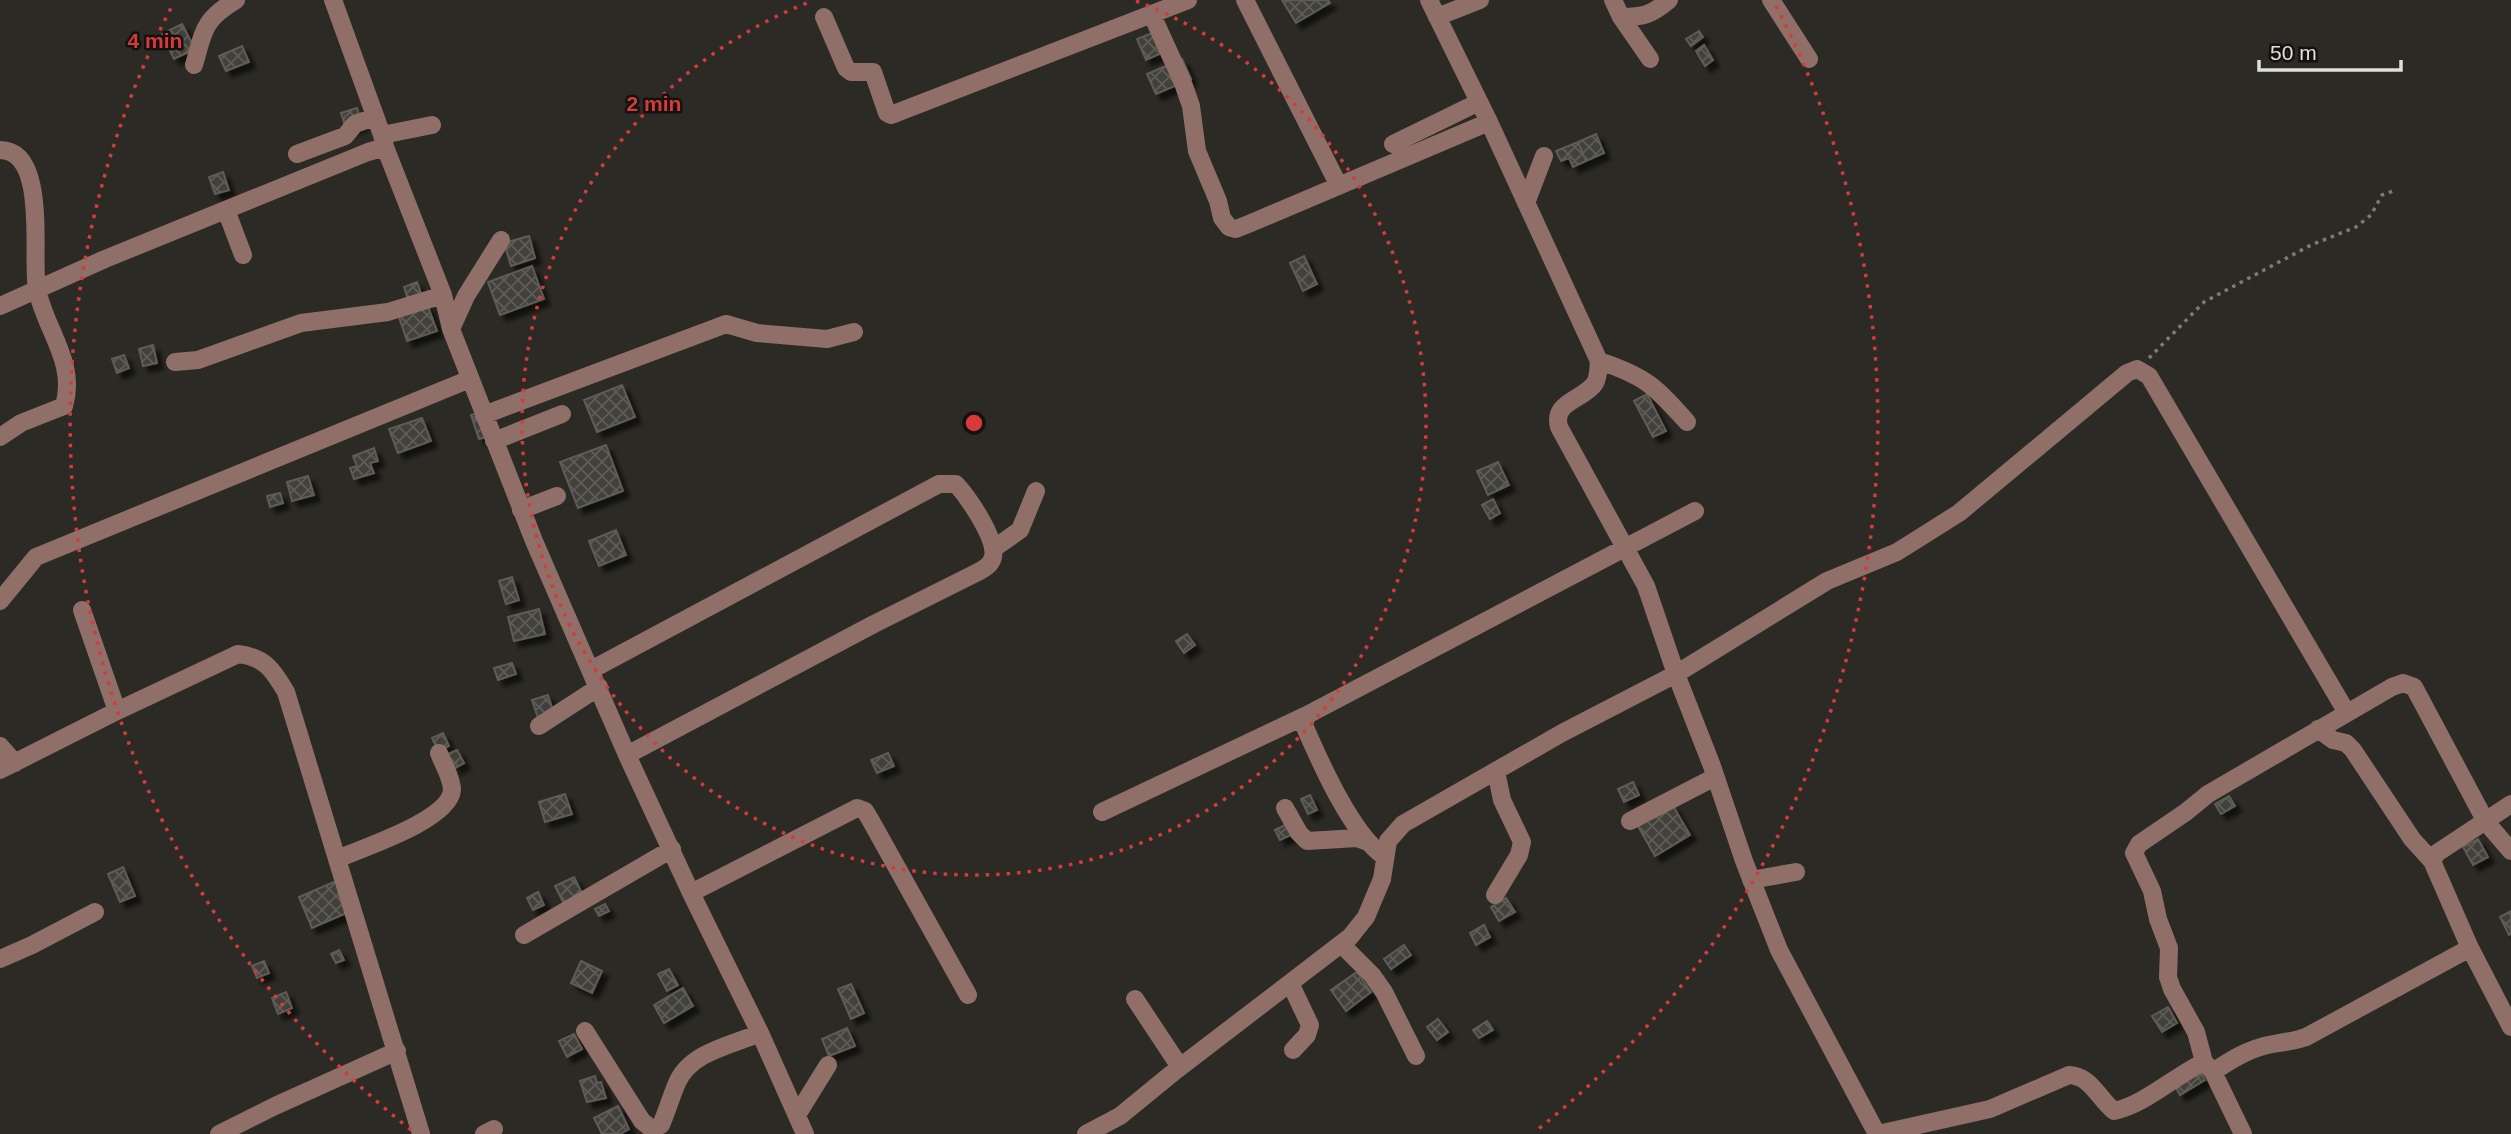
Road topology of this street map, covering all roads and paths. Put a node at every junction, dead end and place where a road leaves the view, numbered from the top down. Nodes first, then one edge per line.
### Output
1 (236, 0) edge
2 (332, 0) edge
3 (1188, 0) edge
4 (1245, 0) edge
5 (1429, 0) edge
6 (1480, 0) edge
7 (1613, 0) edge
8 (1669, 0) edge
9 (1771, 0) edge
10 (1152, 15) junction
11 (824, 17) dead end
12 (1437, 17) junction
13 (1621, 17) junction
14 (1650, 59) dead end
15 (1809, 59) dead end
16 (194, 65) dead end
17 (1479, 102) junction
18 (375, 117) junction
19 (1489, 122) junction
20 (432, 125) dead end
21 (384, 141) junction
22 (1393, 144) dead end
23 (0, 150) edge
24 (297, 154) dead end
25 (1544, 156) dead end
26 (1339, 186) junction
27 (2396, 190) dead end
28 (1526, 203) junction
29 (226, 210) junction
30 (501, 240) dead end
31 (243, 255) dead end
32 (37, 289) junction
33 (443, 295) junction
34 (0, 306) edge
35 (451, 329) junction
36 (854, 332) dead end
37 (1598, 361) junction
38 (175, 362) dead end
39 (2137, 369) junction
40 (470, 379) junction
41 (562, 414) dead end
42 (484, 415) junction
43 (1687, 422) dead end
44 (0, 437) edge
45 (495, 441) junction
46 (1036, 491) dead end
47 (557, 496) dead end
48 (521, 510) junction
49 (1695, 511) dead end
50 (1625, 547) junction
51 (993, 550) junction
52 (0, 601) edge
53 (82, 610) dead end
54 (591, 670) junction
55 (1676, 674) junction
56 (599, 687) junction
57 (117, 711) junction
58 (2347, 713) junction
59 (1307, 715) junction
60 (540, 726) dead end
61 (2318, 729) junction
62 (0, 746) edge
63 (439, 753) dead end
64 (627, 755) junction
65 (8, 767) edge
66 (1496, 771) junction
67 (1715, 777) junction
68 (2511, 804) edge
69 (1284, 808) dead end
70 (1102, 812) dead end
71 (1630, 821) dead end
72 (2486, 822) junction
73 (1368, 842) junction
74 (672, 849) junction
75 (2511, 851) edge
76 (1385, 857) junction
77 (337, 859) junction
78 (2432, 861) junction
79 (1796, 872) dead end
80 (1751, 880) junction
81 (691, 893) junction
82 (1495, 895) dead end
83 (95, 912) dead end
84 (524, 936) dead end
85 (1341, 944) junction
86 (2470, 948) junction
87 (0, 959) edge
88 (1290, 983) junction
89 (968, 995) dead end
90 (1135, 999) dead end
91 (2511, 1027) edge
92 (585, 1031) dead end
93 (760, 1033) junction
94 (1293, 1050) dead end
95 (397, 1051) junction
96 (1416, 1056) dead end
97 (828, 1065) dead end
98 (1180, 1067) junction
99 (2208, 1067) junction
100 (797, 1115) junction
101 (219, 1134) edge
102 (421, 1134) edge
103 (806, 1134) edge
104 (1086, 1134) edge
105 (1877, 1134) edge
106 (2243, 1134) edge

1 - 16 street
2 - 18 street
3 - 10 street
4 - 26 street
5 - 12 street
6 - 12 street
7 - 13 street
8 - 13 street
9 - 15 street
10 - 11 street
10 - 26 street
12 - 17 street
13 - 14 street
17 - 19 street
17 - 22 street
18 - 21 street
18 - 24 street
19 - 26 street
19 - 28 street
20 - 21 street
21 - 29 street
21 - 33 street
23 - 32 street
25 - 28 street
27 - 39 path
28 - 37 street
29 - 31 street
29 - 32 street
30 - 35 street
32 - 34 street
32 - 44 street
33 - 35 street
33 - 38 street
35 - 40 street
36 - 42 street
37 - 43 street
37 - 50 street
39 - 55 street
39 - 58 street
40 - 42 street
40 - 52 street
41 - 45 street
42 - 45 street
45 - 48 street
46 - 51 street
47 - 48 street
48 - 54 street
49 - 50 street
50 - 55 street
50 - 59 street
51 - 54 street
51 - 64 street
53 - 57 street
54 - 56 street
55 - 66 street
55 - 67 street
56 - 60 street
56 - 64 street
57 - 65 street
57 - 77 street
58 - 61 street
58 - 72 street
59 - 70 street
59 - 73 street
61 - 78 street
61 - 99 street
62 - 65 street
63 - 77 street
64 - 74 street
66 - 76 street
66 - 82 street
67 - 71 street
67 - 80 street
68 - 72 street
69 - 73 street
72 - 75 street
72 - 78 street
73 - 76 street
74 - 81 street
74 - 84 street
76 - 85 street
77 - 95 street
78 - 86 street
79 - 80 street
80 - 105 street
81 - 89 street
81 - 93 street
83 - 87 street
85 - 88 street
85 - 96 street
86 - 91 street
86 - 99 street
88 - 94 street
88 - 98 street
90 - 98 street
92 - 93 street
93 - 100 street
95 - 101 street
95 - 102 street
97 - 100 street
98 - 104 street
99 - 105 street
99 - 106 street
100 - 103 street

